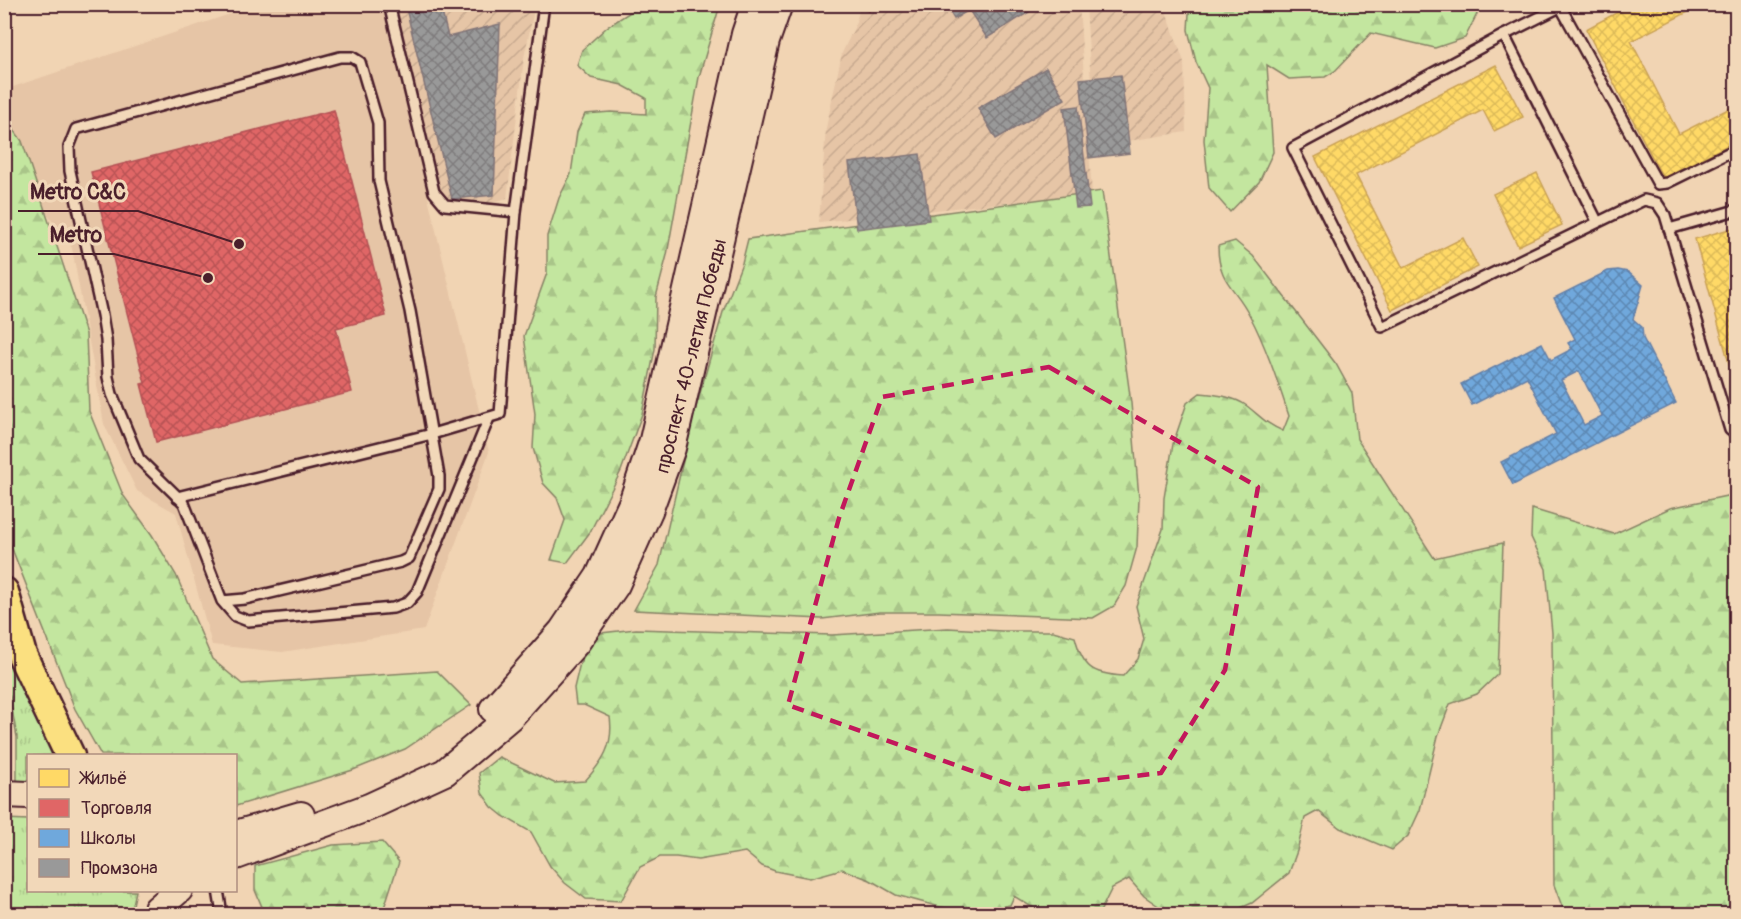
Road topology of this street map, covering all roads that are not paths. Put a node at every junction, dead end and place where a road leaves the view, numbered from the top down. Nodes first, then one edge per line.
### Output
1 (389, 4) edge
2 (544, 4) edge
3 (755, 4) edge
4 (779, 4) edge
5 (1562, 6) edge
6 (1504, 35) junction
7 (1737, 149) edge
8 (1737, 210) edge
9 (516, 212) junction
10 (1597, 222) junction
11 (1669, 229) junction
12 (489, 418) junction
13 (1737, 428) edge
14 (432, 434) junction
15 (177, 497) junction
16 (4, 592) edge
17 (222, 601) junction
18 (69, 754) edge
19 (4, 794) edge
20 (27, 795) edge
21 (237, 834) edge
22 (237, 856) edge
23 (177, 892) edge
24 (218, 892) edge
25 (156, 905) edge
26 (222, 915) edge

1 - 9 lane
2 - 9 lane
3 - 21 main road, проспект 40-летия Победы
4 - 22 main road, проспект 40-летия Победы
5 - 6 lane
5 - 7 lane
6 - 10 lane
6 - 10 lane
8 - 11 lane
9 - 12 lane
10 - 11 lane
11 - 13 lane
12 - 14 lane
12 - 17 lane
14 - 15 lane
14 - 15 lane
14 - 17 lane
15 - 17 lane
16 - 18 main road
19 - 20 main road
23 - 25 main road
24 - 26 lane

